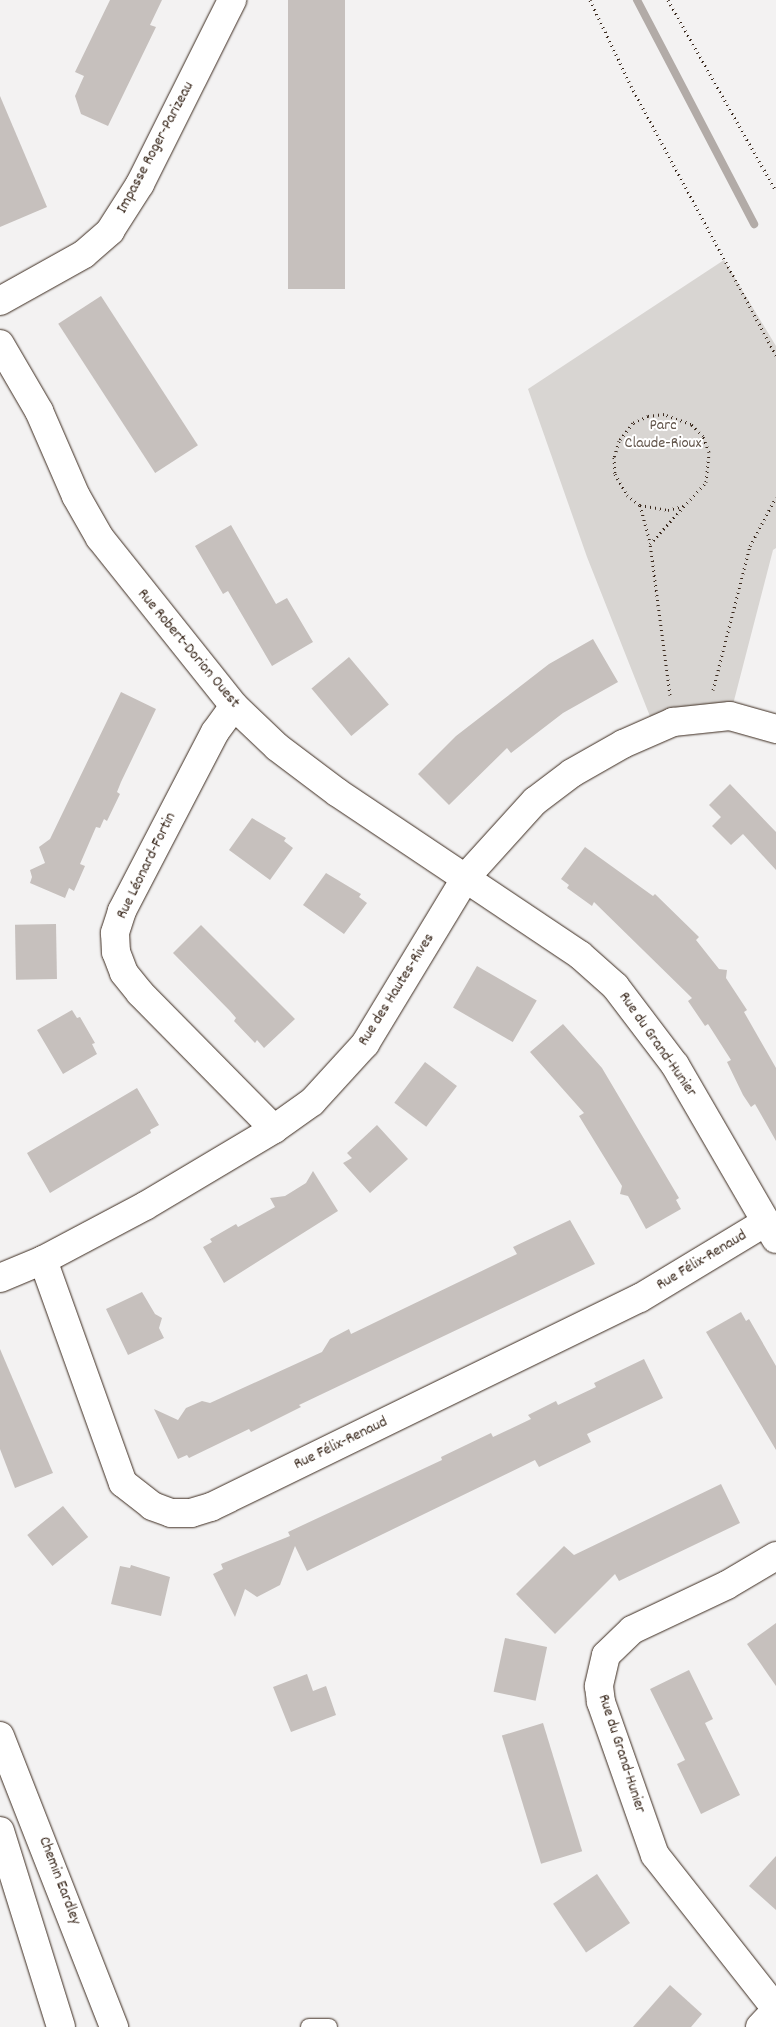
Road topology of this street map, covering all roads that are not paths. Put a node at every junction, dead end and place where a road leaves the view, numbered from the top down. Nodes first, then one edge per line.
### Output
1 (232, 0) edge
2 (0, 301) edge
3 (0, 344) edge
4 (234, 706) junction
5 (776, 729) edge
6 (466, 877) junction
7 (274, 1129) junction
8 (771, 1230) edge
9 (43, 1260) junction
10 (0, 1278) edge
11 (776, 1556) edge
12 (0, 1736) edge
13 (0, 1831) edge
14 (776, 2010) edge
15 (61, 2027) edge
16 (114, 2027) edge
17 (310, 2027) edge
18 (329, 2027) edge
19 (760, 2027) edge

1 - 2 street, Impasse Roger-Parizeau
3 - 4 street, Rue Robert-Dorion Ouest
4 - 6 street, Rue Robert-Dorion Ouest
4 - 7 street, Rue Léonard-Fortin
5 - 6 street, Rue des Hautes-Rives
6 - 7 street, Rue des Hautes-Rives
6 - 8 street, Rue du Grand-Hunier
7 - 9 street, Rue des Hautes-Rives
8 - 9 street, Rue Félix-Renaud
9 - 10 street, Rue des Hautes-Rives
11 - 14 street, Rue du Grand-Hunier
12 - 16 street, Chemin Eardley
13 - 15 street
14 - 19 street
17 - 18 lane

